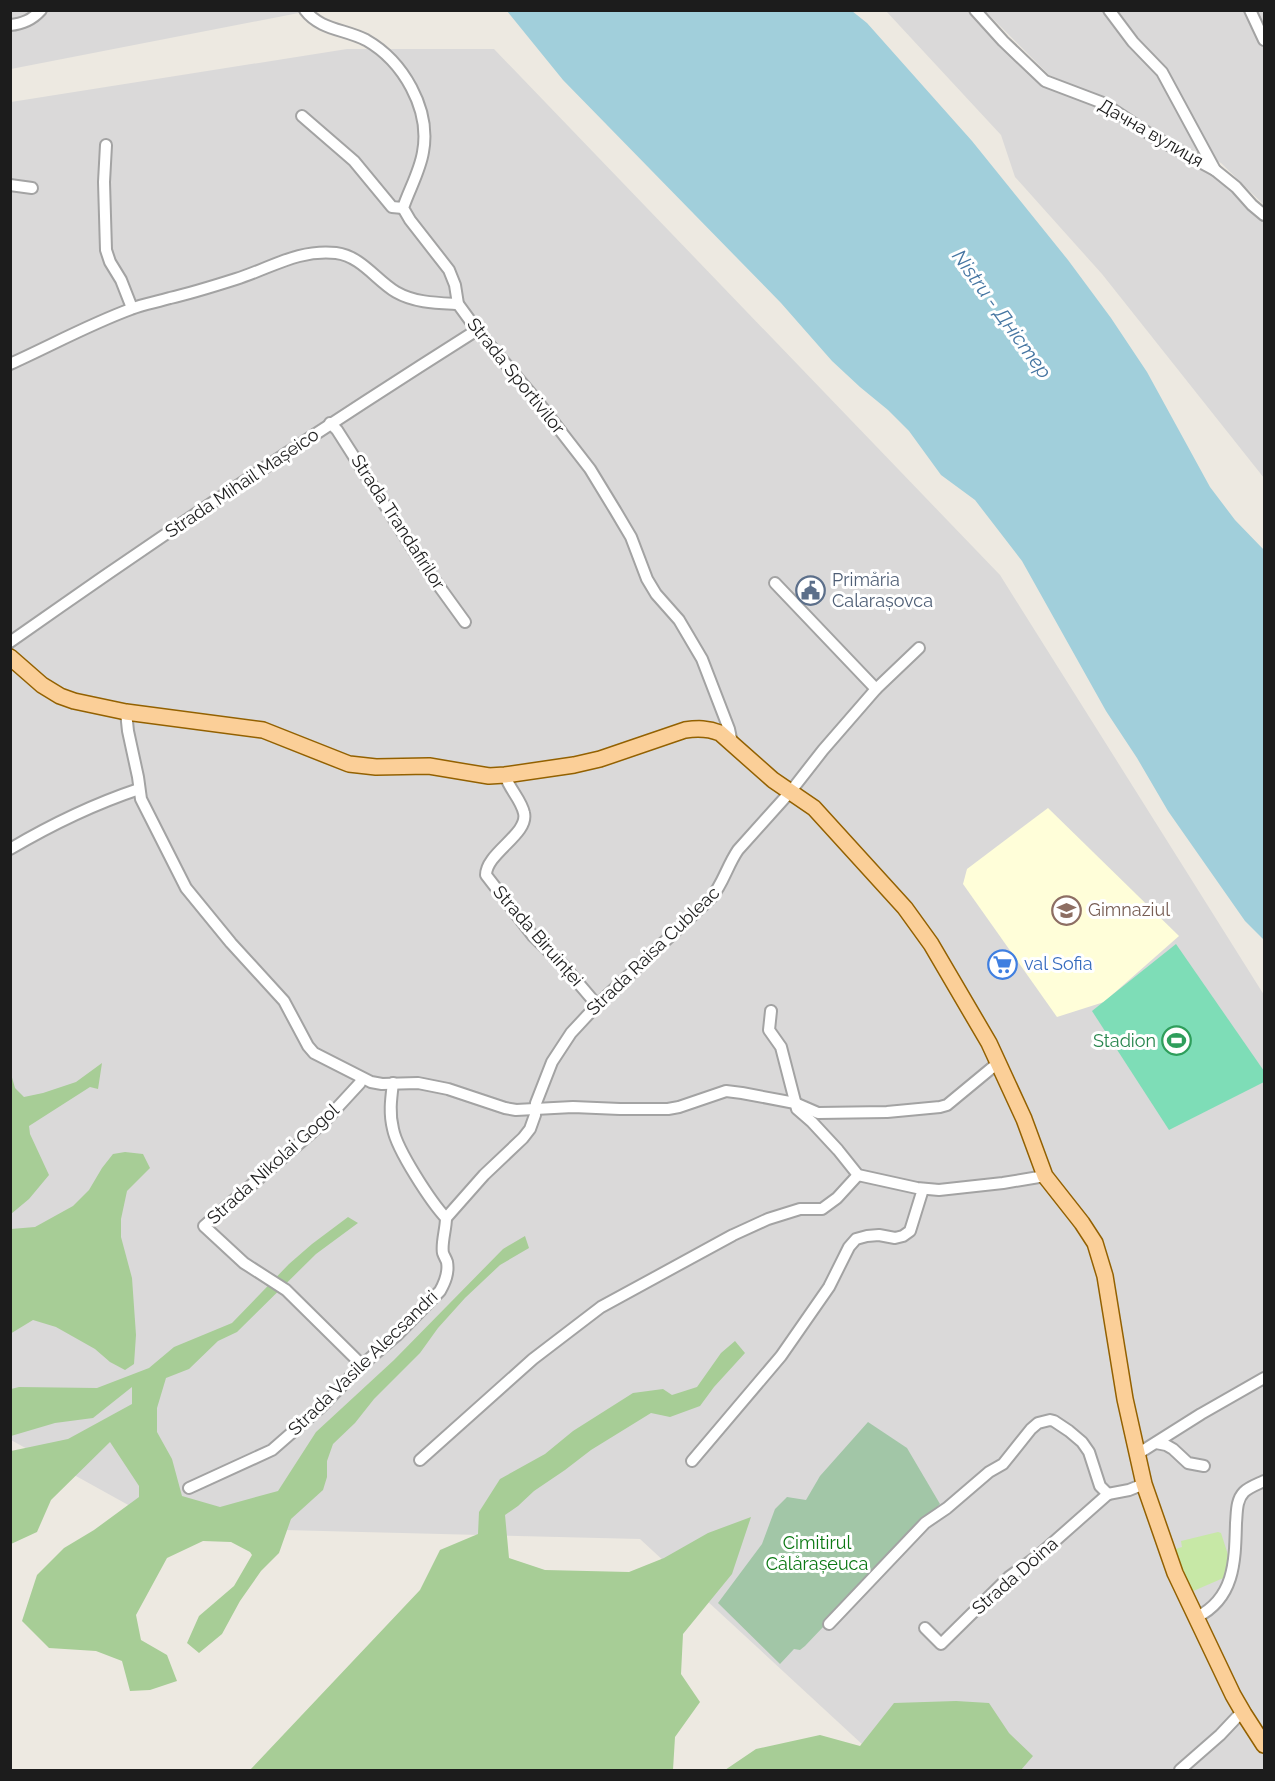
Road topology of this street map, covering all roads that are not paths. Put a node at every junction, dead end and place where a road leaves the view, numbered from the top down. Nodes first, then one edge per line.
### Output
1 (40, 10) edge
2 (305, 10) edge
3 (975, 10) edge
4 (1109, 10) edge
5 (1250, 10) edge
6 (10, 25) edge
7 (1264, 40) edge
8 (302, 116) dead end
9 (106, 145) dead end
10 (1215, 170) junction
11 (10, 185) edge
12 (32, 188) dead end
13 (403, 208) junction
14 (1264, 215) edge
15 (458, 304) junction
16 (132, 308) junction
17 (477, 330) junction
18 (10, 364) edge
19 (330, 423) junction
20 (775, 583) dead end
21 (465, 622) dead end
22 (10, 642) edge
23 (919, 648) dead end
24 (10, 657) edge
25 (876, 689) junction
26 (126, 712) junction
27 (732, 744) junction
28 (505, 776) junction
29 (139, 789) junction
30 (790, 791) junction
31 (10, 849) edge
32 (597, 1005) junction
33 (771, 1011) dead end
34 (999, 1062) junction
35 (361, 1078) junction
36 (393, 1083) junction
37 (795, 1103) junction
38 (535, 1110) junction
39 (858, 1175) junction
40 (1045, 1176) junction
41 (923, 1189) junction
42 (446, 1218) junction
43 (362, 1365) junction
44 (1264, 1378) edge
45 (1156, 1443) junction
46 (1136, 1455) junction
47 (420, 1460) dead end
48 (692, 1461) dead end
49 (1204, 1466) dead end
50 (1264, 1481) edge
51 (1144, 1484) junction
52 (189, 1488) dead end
53 (1108, 1494) junction
54 (1197, 1617) junction
55 (829, 1624) dead end
56 (925, 1628) dead end
57 (1244, 1714) junction
58 (1264, 1745) edge
59 (1180, 1770) edge

1 - 6 street
2 - 13 street
3 - 10 street, Дачна вулиця
4 - 10 street
5 - 7 street
8 - 13 street
9 - 16 street
10 - 14 street
11 - 12 street
13 - 15 street, Strada Sportivilor
15 - 16 street
15 - 17 street, Strada Sportivilor
16 - 18 street
17 - 19 street, Strada Mihail Mașeico
17 - 27 street, Strada Sportivilor
19 - 21 street, Strada Trandafirilor
19 - 22 street, Strada Mihail Mașeico
20 - 25 street
23 - 25 street, Strada Raisa Cubleac
24 - 26 main road
25 - 30 street, Strada Raisa Cubleac
26 - 28 main road
26 - 29 street
27 - 28 main road
27 - 30 main road
28 - 32 street, Strada Biruinței
29 - 31 street
29 - 35 street
30 - 32 street, Strada Raisa Cubleac
30 - 34 main road
32 - 38 street, Strada Raisa Cubleac
33 - 37 street
34 - 37 street
34 - 40 main road
35 - 36 street
35 - 43 street, Strada Nikolai Gogol
36 - 38 street
36 - 42 street
37 - 38 street
37 - 39 street
38 - 42 street
39 - 41 street
39 - 47 street
40 - 41 street
40 - 46 main road
41 - 48 street
42 - 43 street, Strada Vasile Alecsandri
43 - 52 street, Strada Vasile Alecsandri
44 - 45 street
45 - 46 street
45 - 49 street
46 - 51 main road
50 - 54 street
51 - 53 street
51 - 54 main road
53 - 55 street
53 - 56 street, Strada Doina
54 - 57 main road
57 - 58 main road
57 - 59 street

